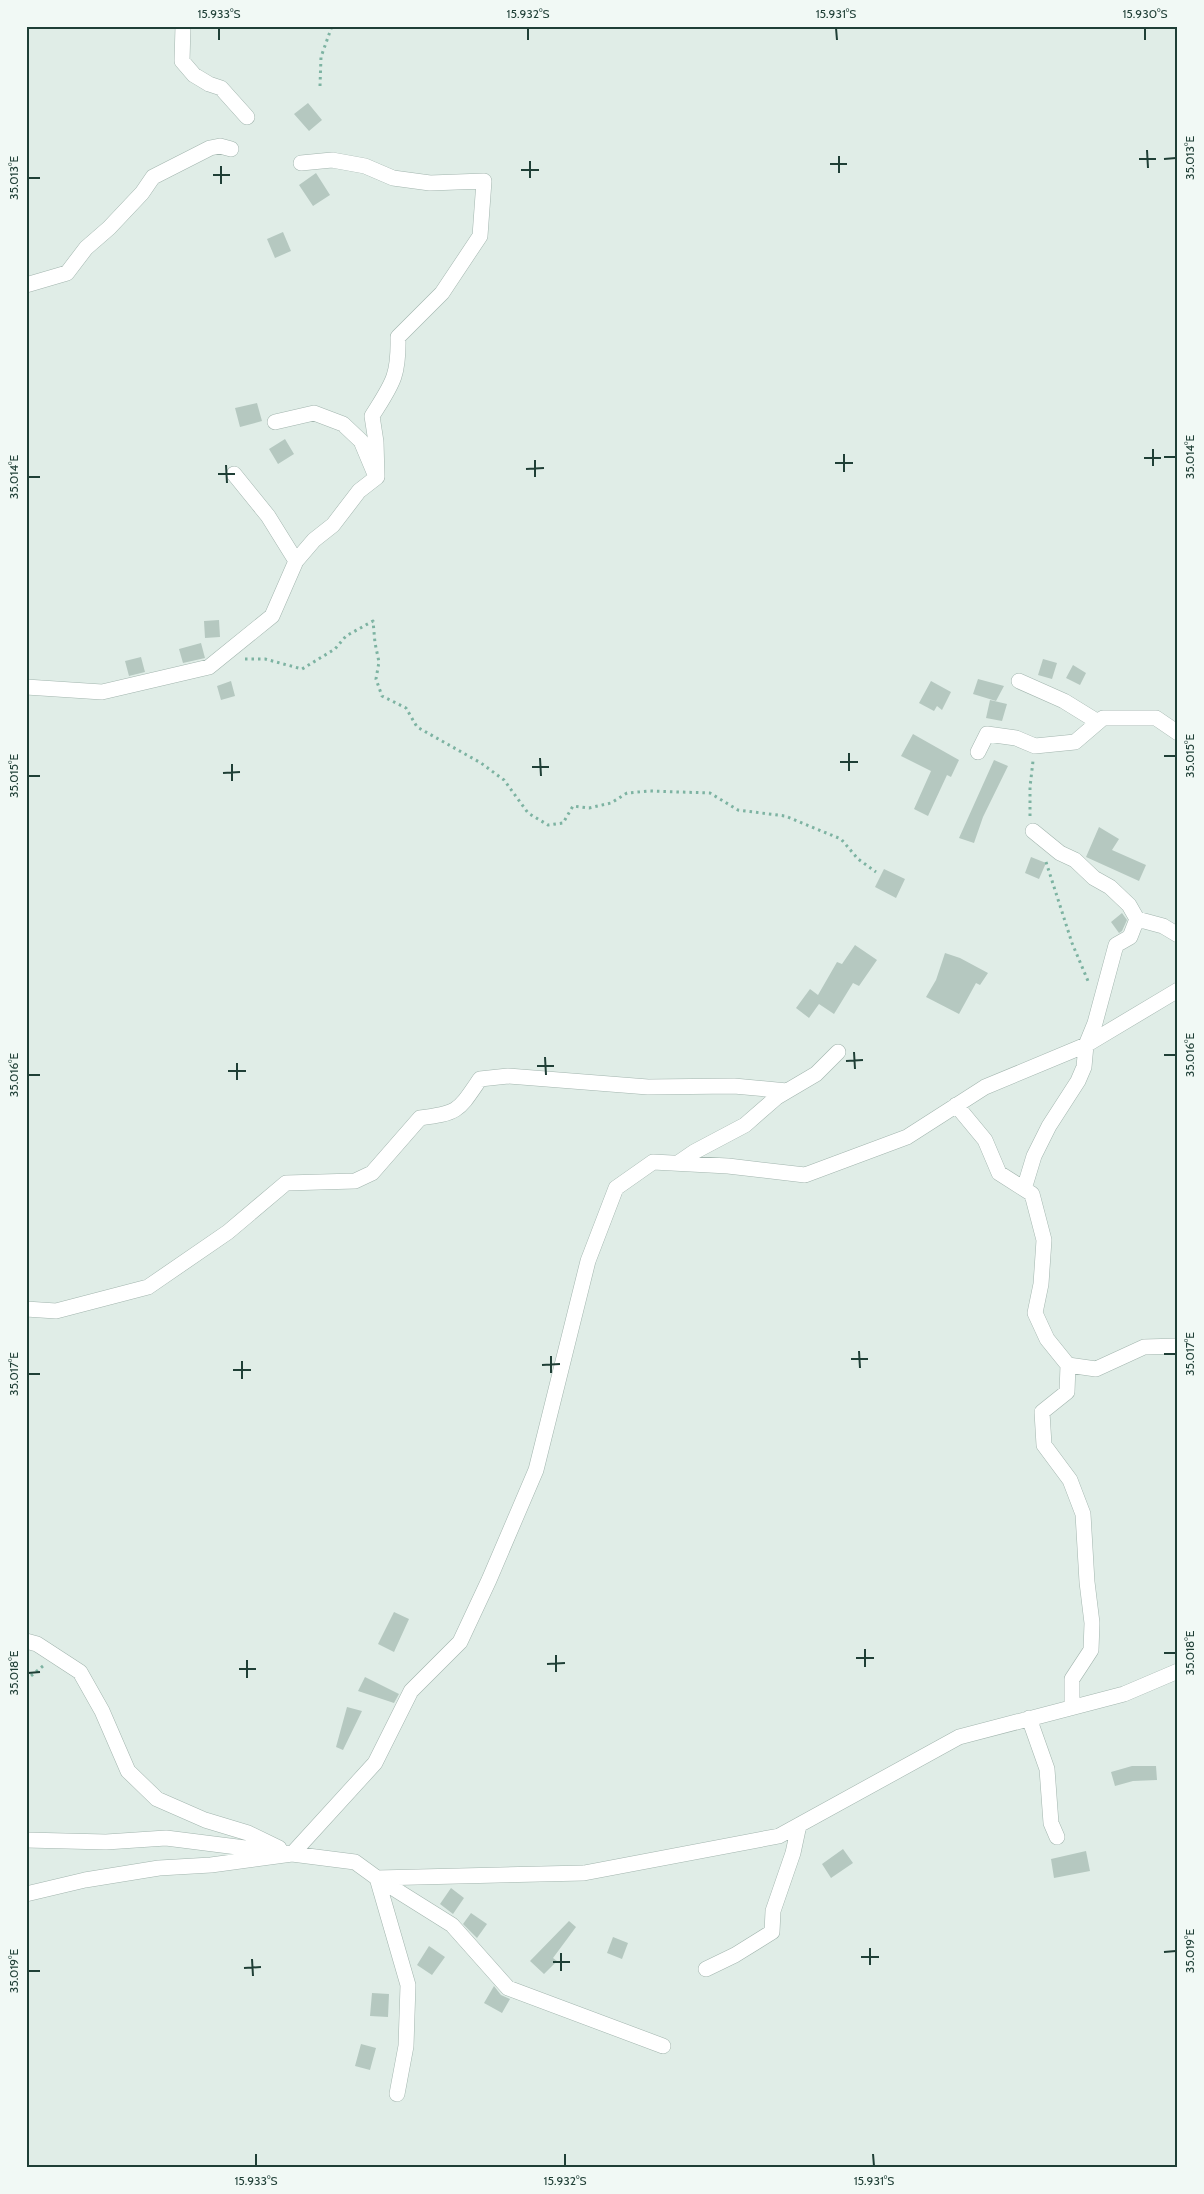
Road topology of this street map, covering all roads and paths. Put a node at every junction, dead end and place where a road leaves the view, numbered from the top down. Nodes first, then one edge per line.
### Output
1 (183, 26) edge
2 (332, 26) edge
3 (320, 86) dead end
4 (247, 117) dead end
5 (231, 149) dead end
6 (301, 163) dead end
7 (26, 285) edge
8 (275, 422) dead end
9 (234, 474) dead end
10 (377, 478) junction
11 (296, 561) junction
12 (226, 653) junction
13 (1019, 681) dead end
14 (26, 687) edge
15 (1098, 722) junction
16 (1178, 733) edge
17 (1028, 743) junction
18 (978, 752) dead end
19 (1033, 831) junction
20 (876, 872) dead end
21 (1137, 919) junction
22 (1178, 935) edge
23 (1178, 990) edge
24 (1098, 1006) junction
25 (1086, 1044) junction
26 (838, 1052) dead end
27 (787, 1091) junction
28 (956, 1105) junction
29 (678, 1163) junction
30 (1024, 1189) junction
31 (26, 1309) edge
32 (1178, 1346) edge
33 (1068, 1366) junction
34 (26, 1641) edge
35 (1178, 1671) edge
36 (1072, 1707) junction
37 (1029, 1718) junction
38 (798, 1825) junction
39 (1057, 1837) dead end
40 (26, 1840) edge
41 (292, 1854) junction
42 (377, 1878) junction
43 (26, 1894) edge
44 (706, 1968) dead end
45 (664, 2046) dead end
46 (398, 2094) dead end

1 - 4 street
2 - 3 path
5 - 7 street
6 - 10 street
8 - 10 street
9 - 11 street
10 - 11 street
11 - 12 street
12 - 14 street
12 - 20 path
13 - 15 street
15 - 16 street
15 - 17 street
17 - 18 street
17 - 19 path
19 - 21 street
19 - 24 path
21 - 22 street
21 - 24 street
23 - 25 street
24 - 25 street
25 - 28 street
25 - 30 street
26 - 27 street
27 - 29 street
27 - 31 street
28 - 29 street
28 - 30 street
29 - 41 street
30 - 33 street
32 - 33 street
33 - 36 street
34 - 41 street
35 - 36 street
36 - 37 street
37 - 38 street
37 - 39 street
38 - 42 street
38 - 44 street
40 - 41 street
41 - 42 street
41 - 43 street
42 - 45 street
42 - 46 street

